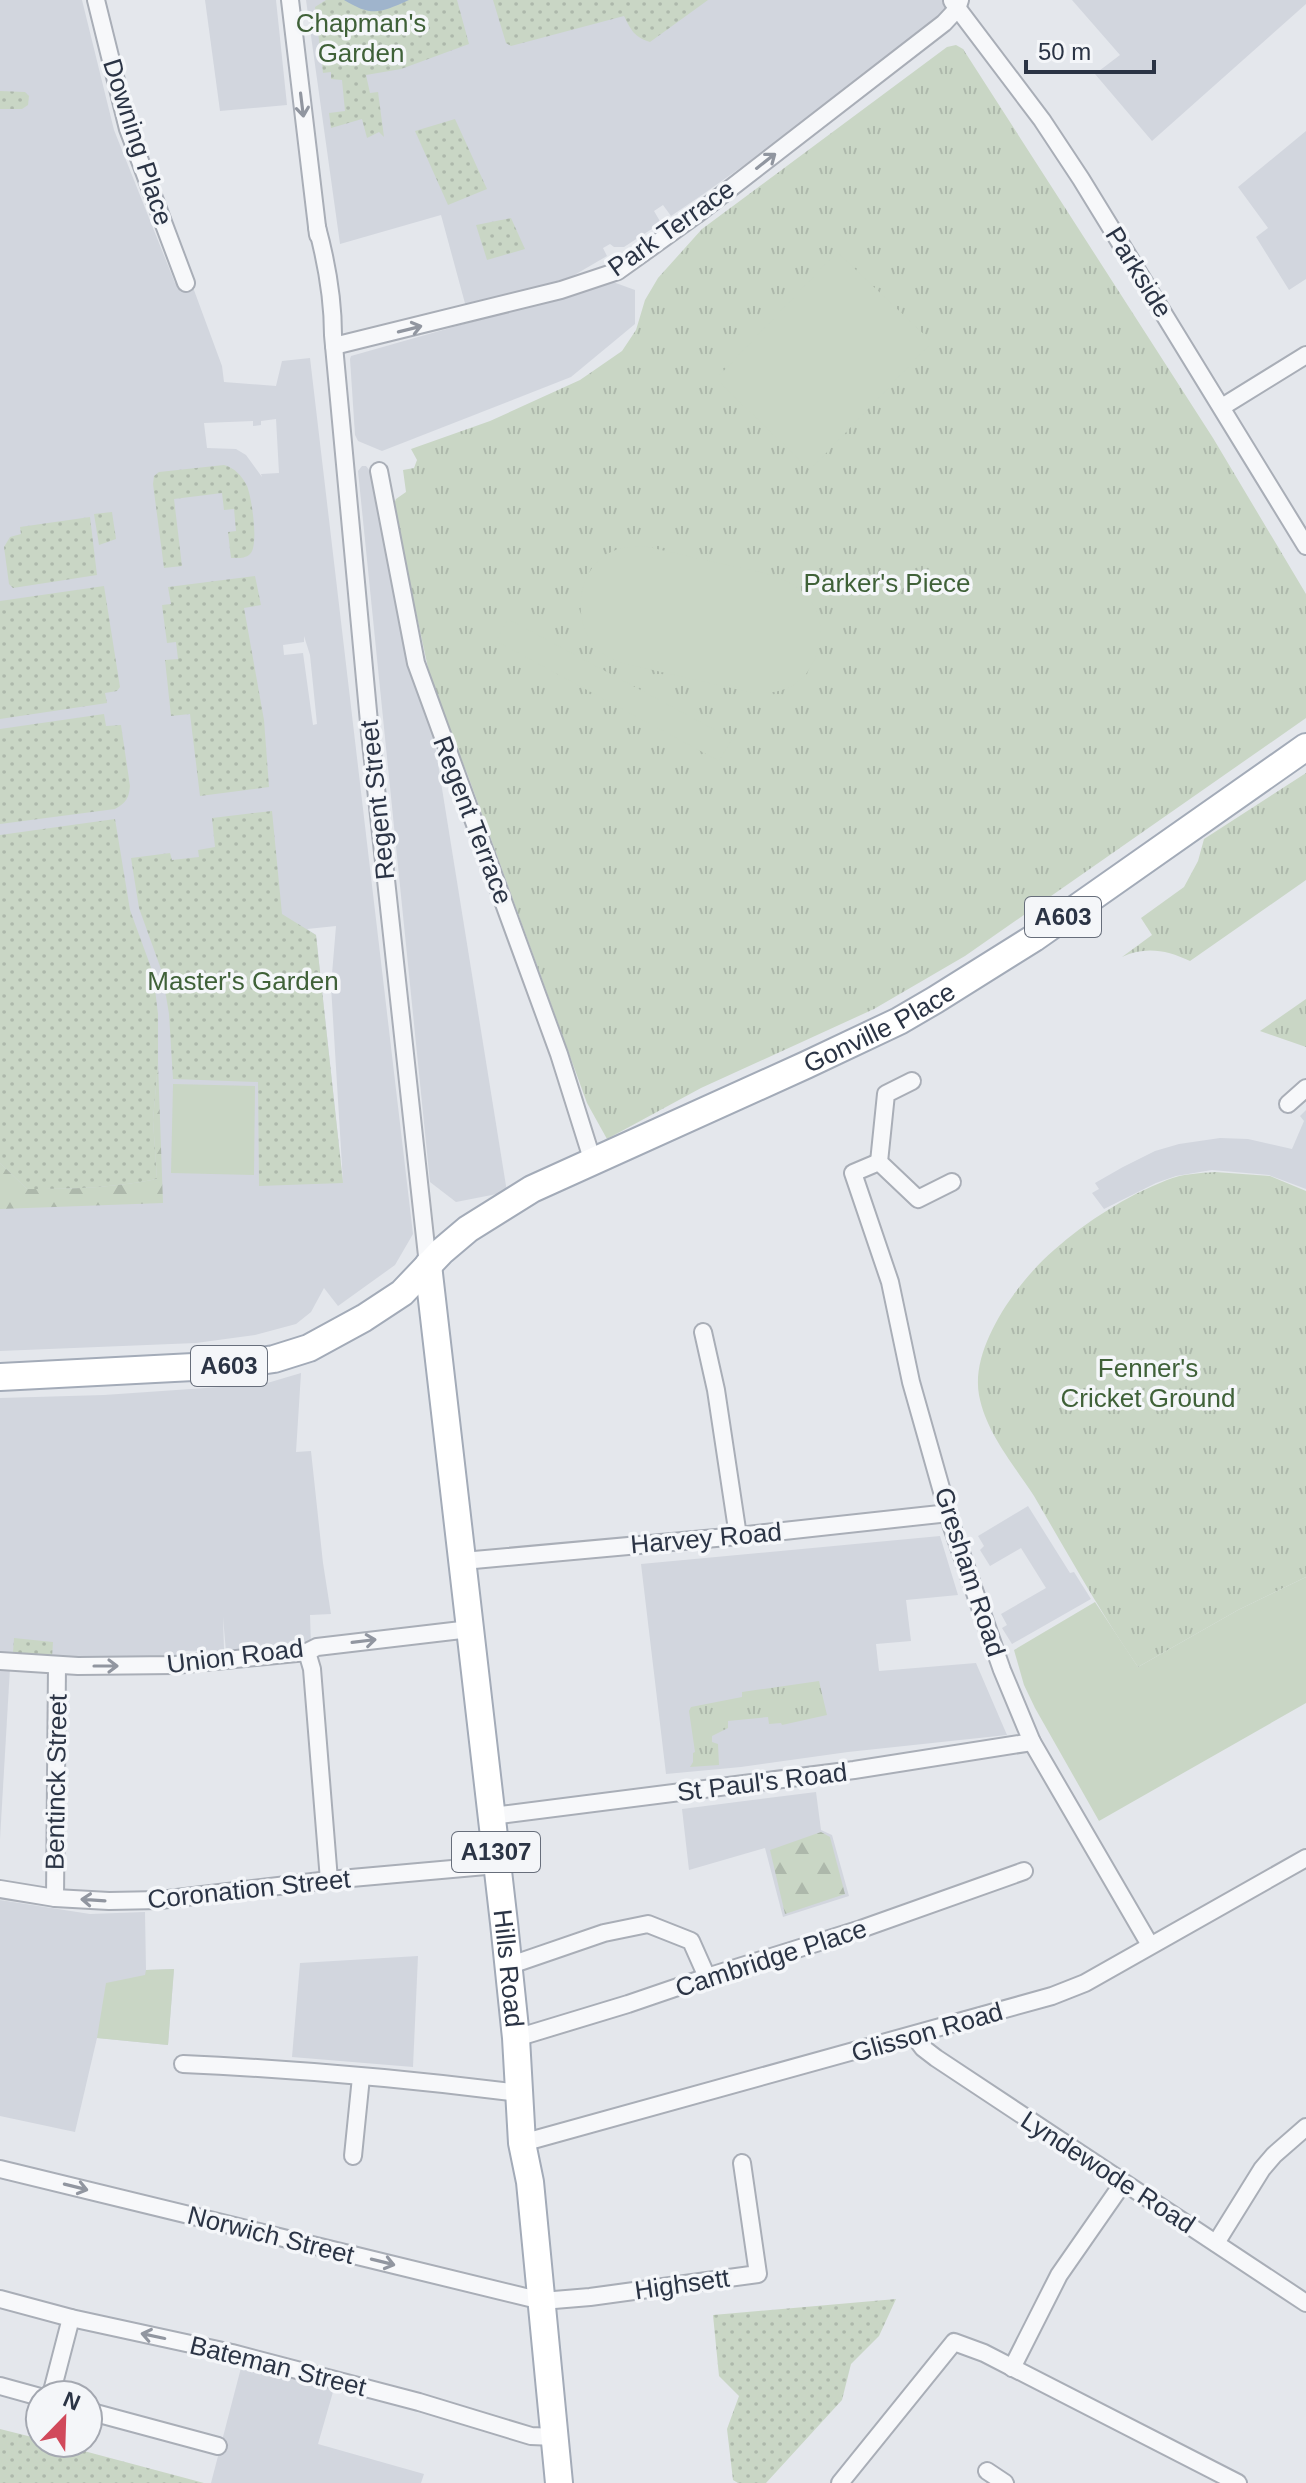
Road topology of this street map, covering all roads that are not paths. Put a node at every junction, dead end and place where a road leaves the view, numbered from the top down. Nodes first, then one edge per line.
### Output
1 (96, 0) edge
2 (290, 0) edge
3 (956, 3) edge
4 (186, 283) dead end
5 (333, 340) junction
6 (1306, 355) edge
7 (1222, 407) junction
8 (379, 471) dead end
9 (1306, 546) edge
10 (1306, 747) edge
11 (912, 1081) dead end
12 (1306, 1088) edge
13 (1288, 1104) dead end
14 (593, 1162) junction
15 (879, 1162) junction
16 (952, 1182) dead end
17 (428, 1265) junction
18 (703, 1332) dead end
19 (0, 1377) edge
20 (949, 1513) junction
21 (738, 1536) junction
22 (463, 1561) junction
23 (470, 1629) junction
24 (307, 1652) junction
25 (0, 1661) edge
26 (57, 1665) junction
27 (1032, 1742) junction
28 (492, 1816) junction
29 (1306, 1858) edge
30 (497, 1865) junction
31 (1024, 1871) dead end
32 (329, 1880) junction
33 (0, 1889) edge
34 (55, 1898) junction
35 (1150, 1945) junction
36 (508, 1966) junction
37 (707, 1977) junction
38 (914, 2036) junction
39 (516, 2038) junction
40 (183, 2064) dead end
41 (361, 2077) junction
42 (519, 2093) junction
43 (1306, 2127) edge
44 (522, 2143) junction
45 (353, 2156) dead end
46 (742, 2163) dead end
47 (0, 2169) edge
48 (1123, 2183) junction
49 (1216, 2243) junction
50 (0, 2299) edge
51 (542, 2301) junction
52 (1306, 2303) edge
53 (71, 2318) junction
54 (1012, 2368) junction
55 (55, 2379) edge
56 (0, 2386) edge
57 (24, 2393) edge
58 (104, 2415) edge
59 (555, 2437) junction
60 (218, 2446) dead end
61 (987, 2471) dead end
62 (559, 2483) edge
63 (840, 2483) edge
64 (1005, 2483) edge
65 (1238, 2483) edge

1 - 4 street, Downing Place
2 -> 5 street, Regent Street
5 -> 3 street, Park Terrace
3 - 7 street, Parkside
5 - 17 street, Regent Street
6 - 7 street
7 - 9 street, Parkside
8 - 14 street, Regent Terrace
10 - 14 main road, Gonville Place / A603
11 - 15 street
12 - 13 street
14 - 17 main road, Gonville Place / A603
15 - 16 street
15 - 20 street, Gresham Road
17 - 19 main road, A603
17 - 22 main road, Hills Road / A1307
18 - 21 street
20 - 21 street, Harvey Road
20 - 27 street, Gresham Road
21 - 22 street, Harvey Road
22 - 23 main road, Hills Road / A1307
24 -> 23 street, Union Road
23 - 28 main road, Hills Road / A1307
26 -> 24 street, Union Road
24 - 32 street
25 - 26 street, Union Road
26 - 34 street, Bentinck Street
27 - 28 street, St Paul's Road
27 - 35 street, Gresham Road
28 - 30 main road, Hills Road / A1307
29 - 35 street, Glisson Road
30 - 32 street, Coronation Street
30 - 36 main road, Hills Road / A1307
31 - 37 street, Cambridge Place
32 -> 34 street, Coronation Street
33 - 34 street, Coronation Street
35 - 38 street, Glisson Road
36 - 37 street
36 - 39 main road, Hills Road / A1307
37 - 39 street, Cambridge Place
38 - 44 street, Glisson Road
38 - 48 street, Lyndewode Road
39 - 42 main road, Hills Road / A1307
40 - 41 street
41 - 42 street
41 - 45 street
42 - 44 main road, Hills Road / A1307
43 - 49 street
44 - 51 main road, Hills Road / A1307
46 - 51 street, Highsett
47 -> 51 street, Norwich Street
48 - 49 street, Lyndewode Road
48 - 54 street
49 - 52 street, Lyndewode Road
50 - 53 street, Bateman Street
51 - 59 main road, Hills Road / A1307
53 - 55 street
59 -> 53 street, Bateman Street
54 - 63 street
54 - 65 street
56 - 57 street
58 - 60 street
59 - 62 main road, Hills Road / A1307
61 - 64 street

